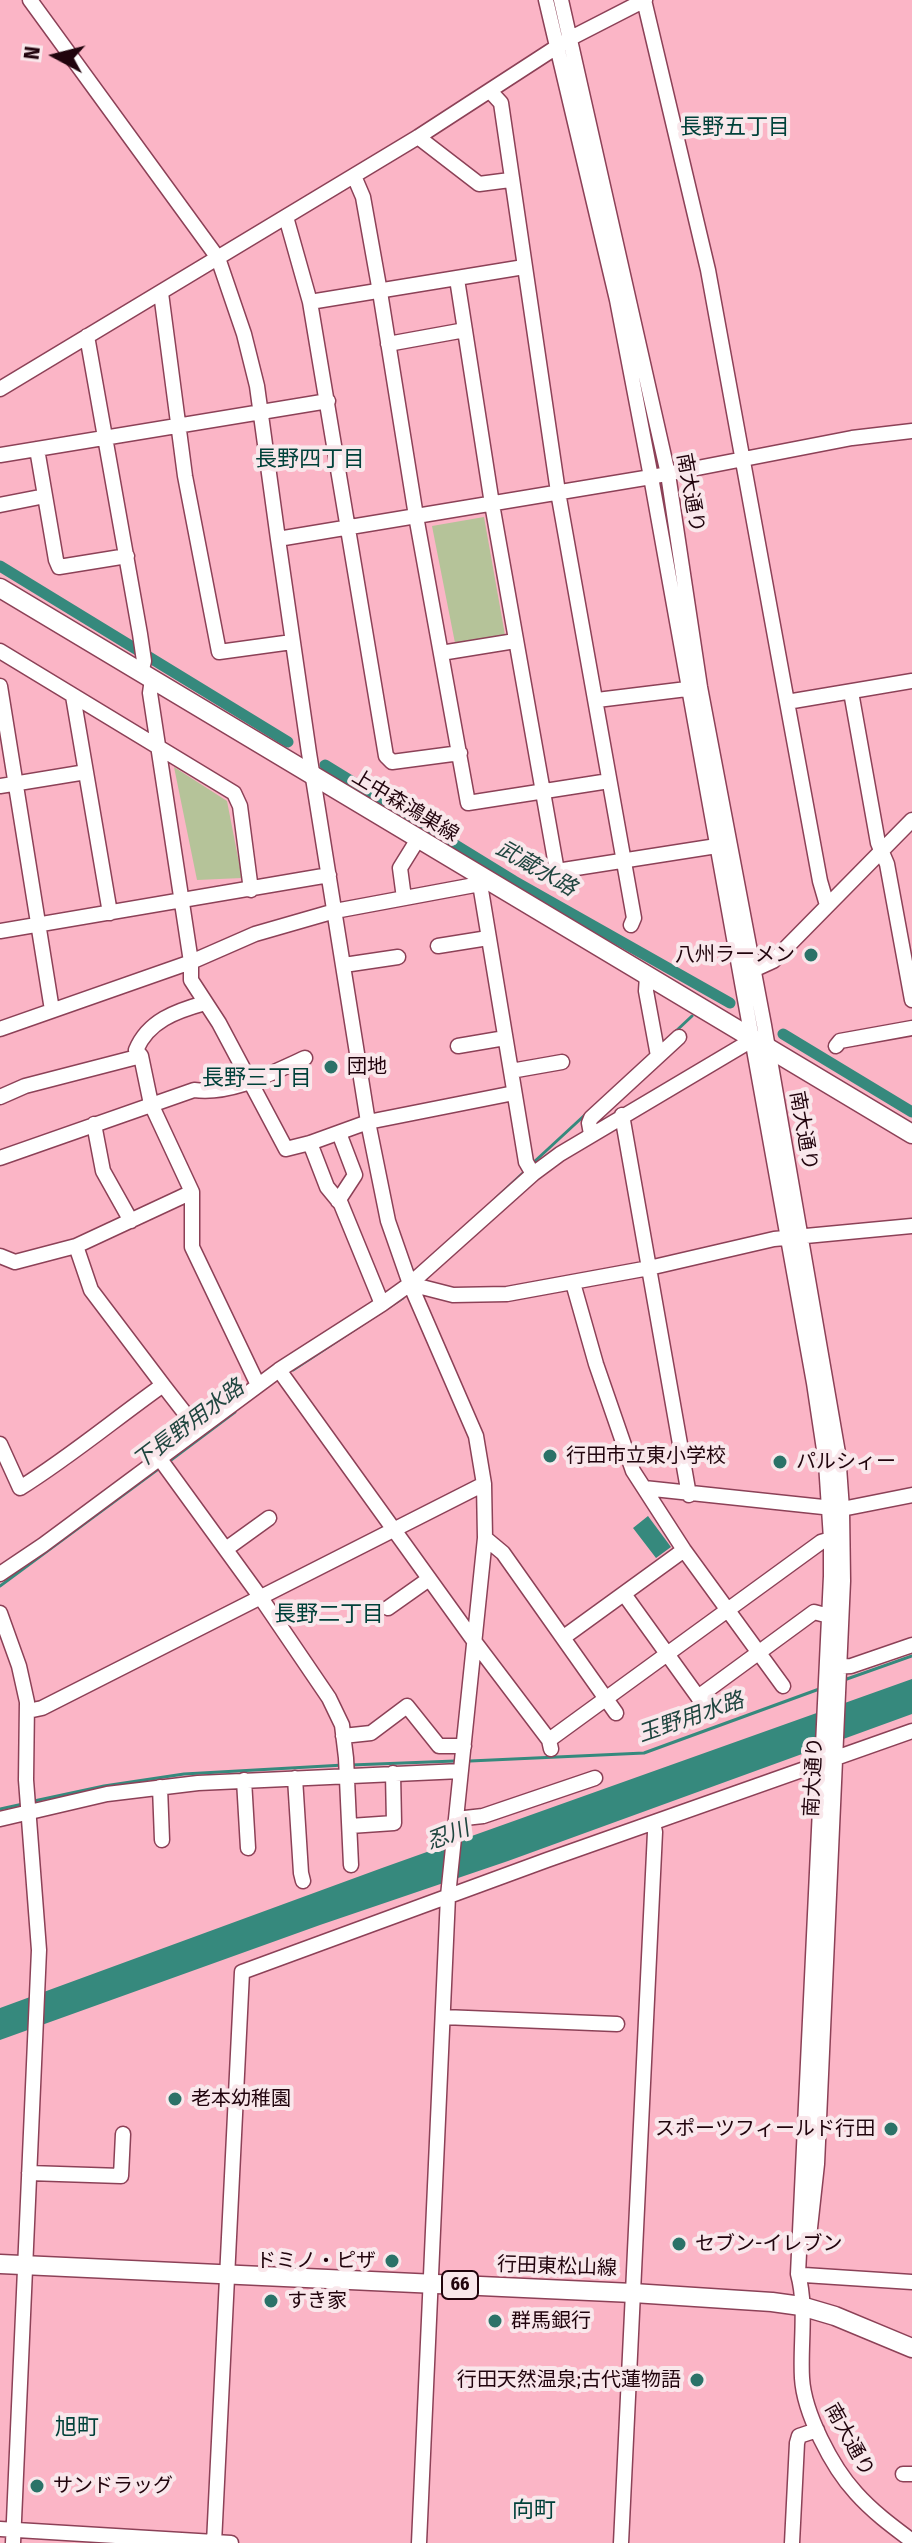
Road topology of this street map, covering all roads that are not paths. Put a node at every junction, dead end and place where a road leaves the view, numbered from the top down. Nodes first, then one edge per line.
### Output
1 (30, 0) edge
2 (546, 0) edge
3 (561, 0) edge
4 (644, 0) edge
5 (569, 39) junction
6 (556, 48) junction
7 (490, 91) junction
8 (418, 137) junction
9 (354, 176) junction
10 (510, 180) junction
11 (286, 217) junction
12 (218, 258) junction
13 (524, 267) junction
14 (457, 279) junction
15 (380, 292) junction
16 (161, 293) junction
17 (310, 302) junction
18 (465, 330) junction
19 (87, 336) junction
20 (388, 344) junction
21 (0, 389) edge
22 (328, 401) junction
23 (261, 413) junction
24 (180, 425) junction
25 (912, 431) edge
26 (106, 438) junction
27 (37, 449) junction
28 (0, 455) edge
29 (743, 459) junction
30 (668, 474) junction
31 (651, 477) junction
32 (558, 492) junction
33 (45, 496) junction
34 (492, 504) junction
35 (0, 505) edge
36 (416, 516) junction
37 (349, 527) junction
38 (278, 539) junction
39 (127, 556) junction
40 (0, 588) edge
41 (515, 641) junction
42 (292, 642) junction
43 (0, 651) edge
44 (441, 653) junction
45 (145, 672) junction
46 (911, 684) edge
47 (0, 686) edge
48 (695, 688) junction
49 (851, 692) junction
50 (73, 696) junction
51 (597, 700) junction
52 (787, 702) junction
53 (159, 746) junction
54 (460, 753) junction
55 (86, 772) junction
56 (312, 776) junction
57 (609, 781) junction
58 (17, 783) junction
59 (0, 786) edge
60 (542, 791) junction
61 (912, 820) edge
62 (896, 836) junction
63 (418, 839) junction
64 (912, 840) edge
65 (722, 845) junction
66 (881, 850) junction
67 (624, 862) junction
68 (329, 875) junction
69 (482, 881) junction
70 (251, 890) junction
71 (404, 898) junction
72 (182, 902) junction
73 (827, 905) junction
74 (335, 911) junction
75 (110, 913) junction
76 (39, 925) junction
77 (631, 925) dead end
78 (0, 931) edge
79 (488, 938) junction
80 (438, 946) dead end
81 (398, 957) dead end
82 (191, 962) junction
83 (344, 965) junction
84 (748, 973) junction
85 (647, 976) junction
86 (912, 1000) edge
87 (205, 1003) junction
88 (52, 1010) junction
89 (912, 1028) edge
90 (0, 1029) edge
91 (679, 1037) dead end
92 (505, 1038) junction
93 (760, 1044) junction
94 (458, 1046) dead end
95 (836, 1046) dead end
96 (657, 1052) junction
97 (141, 1056) junction
98 (305, 1058) dead end
99 (562, 1062) dead end
100 (511, 1071) junction
101 (250, 1082) junction
102 (514, 1093) junction
103 (0, 1097) edge
104 (151, 1104) junction
105 (622, 1115) junction
106 (368, 1122) junction
107 (94, 1124) junction
108 (339, 1133) junction
109 (591, 1134) junction
110 (912, 1134) edge
111 (310, 1143) junction
112 (0, 1158) edge
113 (533, 1174) junction
114 (192, 1192) junction
115 (338, 1201) junction
116 (131, 1221) junction
117 (912, 1226) edge
118 (794, 1237) junction
119 (76, 1246) junction
120 (0, 1256) edge
121 (649, 1268) junction
122 (573, 1283) junction
123 (410, 1284) junction
124 (382, 1304) junction
125 (282, 1374) junction
126 (163, 1385) junction
127 (258, 1385) junction
128 (198, 1430) junction
129 (0, 1444) edge
130 (163, 1463) junction
131 (484, 1484) junction
132 (644, 1488) junction
133 (689, 1495) junction
134 (912, 1495) edge
135 (836, 1509) junction
136 (269, 1518) dead end
137 (393, 1530) junction
138 (485, 1538) junction
139 (831, 1539) junction
140 (226, 1549) junction
141 (684, 1550) junction
142 (0, 1574) edge
143 (429, 1579) junction
144 (624, 1594) junction
145 (261, 1598) junction
146 (388, 1608) dead end
147 (728, 1610) junction
148 (0, 1613) edge
149 (829, 1616) junction
150 (564, 1637) junction
151 (474, 1641) junction
152 (912, 1645) edge
153 (758, 1652) junction
154 (666, 1655) junction
155 (832, 1684) junction
156 (783, 1686) dead end
157 (611, 1707) junction
158 (28, 1711) junction
159 (912, 1731) edge
160 (343, 1736) junction
161 (464, 1746) junction
162 (829, 1756) junction
163 (346, 1769) junction
164 (461, 1771) junction
165 (393, 1773) junction
166 (295, 1778) junction
167 (595, 1778) dead end
168 (244, 1780) junction
169 (160, 1787) junction
170 (28, 1806) junction
171 (0, 1819) edge
172 (653, 1823) junction
173 (350, 1826) junction
174 (456, 1826) junction
175 (162, 1840) dead end
176 (248, 1848) dead end
177 (351, 1865) dead end
178 (303, 1881) dead end
179 (449, 1893) junction
180 (443, 2017) junction
181 (617, 2024) dead end
182 (123, 2134) dead end
183 (29, 2173) junction
184 (0, 2264) edge
185 (25, 2265) junction
186 (227, 2275) junction
187 (803, 2280) junction
188 (912, 2282) edge
189 (430, 2284) junction
190 (633, 2293) junction
191 (801, 2306) junction
192 (912, 2348) edge
193 (817, 2430) junction
194 (9, 2533) edge
195 (912, 2541) edge
196 (214, 2543) edge
197 (231, 2543) edge
198 (419, 2543) edge
199 (621, 2543) edge
200 (792, 2543) edge

1 - 12 street
2 - 6 street, 南大通り
3 - 5 street, 南大通り
4 - 5 street
4 - 29 street
5 - 6 street
5 - 30 street, 南大通り
6 - 7 street
6 - 31 street, 南大通り
7 - 8 street
7 - 10 street
8 - 9 street
8 - 10 street
9 - 11 street
9 - 15 street
10 - 13 street
11 - 12 street
11 - 17 street
12 - 16 street
12 - 23 street
13 - 14 street
13 - 32 street
14 - 15 street
14 - 18 street
15 - 17 street
15 - 20 street
16 - 19 street
16 - 24 street
17 - 22 street
18 - 20 street
18 - 34 street
19 - 21 street
19 - 26 street
20 - 36 street
22 - 23 street
22 - 37 street
23 - 24 street
23 - 38 street
24 - 26 street
24 - 42 street
25 - 29 street
26 - 27 street
26 - 39 street
27 - 28 street
27 - 33 street
29 - 30 street
29 - 52 street
30 - 31 street
30 - 48 street, 南大通り
31 - 32 street
31 - 48 street, 南大通り
32 - 34 street
32 - 51 street
33 - 35 street
33 - 39 street
34 - 36 street
34 - 41 street
36 - 37 street
36 - 44 street
37 - 38 street
37 - 54 street
38 - 42 street
39 - 45 street
40 - 45 main road, 上中森鴻巣線
41 - 44 street
41 - 60 street
42 - 56 street
43 - 50 street
44 - 54 street
45 - 53 street
45 - 56 main road, 上中森鴻巣線
46 - 49 street
47 - 58 street
48 - 51 street
48 - 65 street, 南大通り
49 - 52 street
49 - 66 street
50 - 53 street
50 - 55 street
51 - 57 street
52 - 73 street
53 - 70 street
53 - 72 street
54 - 60 street
55 - 58 street
55 - 75 street
56 - 63 main road, 上中森鴻巣線
56 - 68 street
57 - 60 street
57 - 67 street
58 - 59 street
58 - 76 street
60 - 67 street
61 - 62 street
62 - 64 street
62 - 66 street
63 - 69 main road, 上中森鴻巣線
63 - 71 street
65 - 67 street
65 - 84 street, 南大通り
66 - 73 street
66 - 86 street
67 - 77 street
68 - 70 street
68 - 74 street
69 - 71 street
69 - 79 street
69 - 85 main road, 上中森鴻巣線
70 - 72 street
71 - 74 street
72 - 75 street
72 - 82 street
73 - 84 street
74 - 82 street
74 - 83 street
75 - 76 street
76 - 78 street
76 - 88 street
79 - 80 street
79 - 92 street
81 - 83 street
82 - 87 street
82 - 88 street
83 - 106 street
84 - 93 street, 南大通り
85 - 93 main road, 上中森鴻巣線
85 - 96 street
87 - 97 street
87 - 101 street
88 - 90 street
89 - 95 street
91 - 96 street
92 - 94 street
92 - 100 street
93 - 105 street
93 - 110 main road, 上中森鴻巣線
93 - 118 street, 南大通り
96 - 109 street
97 - 103 street
97 - 104 street
98 - 101 street
99 - 100 street
100 - 102 street
101 - 104 street
101 - 111 street
102 - 106 street
102 - 113 street
104 - 107 street
104 - 114 street
105 - 109 street
105 - 121 street
106 - 108 street
106 - 123 street
107 - 112 street
107 - 116 street
108 - 111 street
108 - 115 street
109 - 113 street
111 - 115 street
113 - 123 street
114 - 116 street
114 - 127 street
115 - 124 street
116 - 119 street
117 - 118 street
118 - 121 street
118 - 135 street, 南大通り
119 - 120 street
119 - 126 street
121 - 122 street
121 - 133 street
122 - 123 street
122 - 132 street
123 - 124 street
123 - 131 street
124 - 125 street
125 - 127 street
125 - 137 street
126 - 128 street
126 - 129 street
127 - 128 street
128 - 130 street
130 - 140 street
130 - 142 street
131 - 137 street
131 - 138 street
132 - 133 street
132 - 141 street
133 - 135 street
134 - 135 street
135 - 139 street, 南大通り
135 - 155 street, 南大通り
136 - 140 street
137 - 143 street
137 - 145 street
138 - 150 street
138 - 151 street
139 - 147 street
139 - 149 street, 南大通り
140 - 145 street
141 - 144 street
141 - 147 street
143 - 146 street
143 - 151 street
144 - 150 street
144 - 154 street
145 - 158 street
145 - 160 street
147 - 153 street
147 - 154 street
148 - 158 street
149 - 153 street
149 - 155 street, 南大通り
150 - 157 street
151 - 157 street
151 - 161 street
152 - 155 street
153 - 154 street
153 - 156 street
154 - 157 street
155 - 162 street, 南大通り
158 - 170 street
159 - 162 street
160 - 161 street
160 - 163 street
161 - 164 street
162 - 172 street
162 - 187 street, 南大通り
163 - 165 street
163 - 166 street
163 - 173 street
164 - 165 street
164 - 174 street
165 - 173 street
166 - 168 street
166 - 178 street
167 - 174 street
168 - 169 street
168 - 176 street
169 - 170 street
169 - 175 street
170 - 171 street
170 - 183 street
172 - 179 street
172 - 190 street
173 - 177 street
174 - 179 street
179 - 180 street
179 - 186 street
180 - 181 street
180 - 189 street
182 - 183 street
183 - 185 street
184 - 185 main road, 行田東松山線 / 66
185 - 186 main road, 行田東松山線 / 66
185 - 194 street
186 - 189 main road, 行田東松山線 / 66
186 - 196 street
187 - 188 street
187 - 191 street, 南大通り
189 - 190 main road, 行田東松山線 / 66
189 - 198 street
190 - 191 main road, 行田東松山線 / 66
190 - 199 street
191 - 192 main road, 行田東松山線 / 66
191 - 193 street, 南大通り
193 - 195 street, 南大通り
193 - 200 street
194 - 196 street
196 - 197 street

